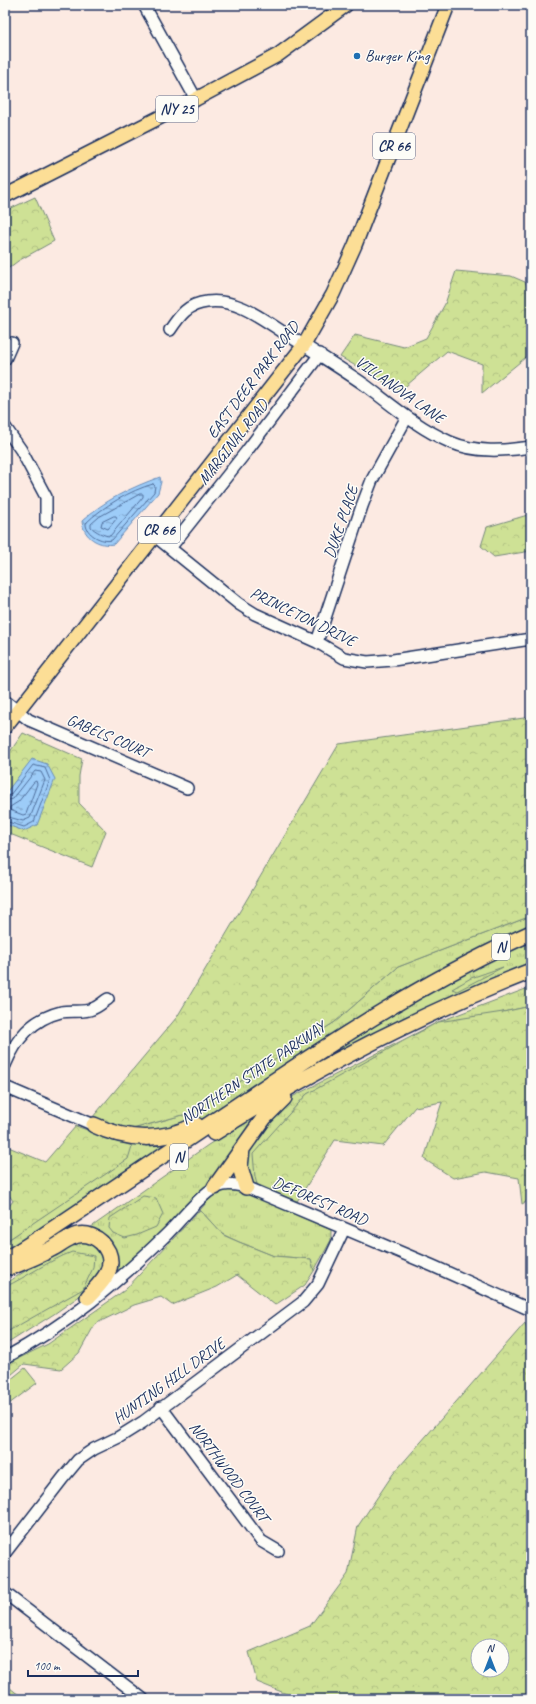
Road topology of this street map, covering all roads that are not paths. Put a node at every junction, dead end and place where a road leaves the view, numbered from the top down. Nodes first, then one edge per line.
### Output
1 (144, 5) edge
2 (346, 5) edge
3 (448, 5) edge
4 (196, 99) junction
5 (5, 196) edge
6 (170, 330) dead end
7 (12, 343) dead end
8 (304, 345) junction
9 (320, 354) junction
10 (5, 359) edge
11 (407, 417) junction
12 (5, 427) edge
13 (531, 447) edge
14 (46, 521) dead end
15 (155, 536) junction
16 (170, 548) junction
17 (531, 639) edge
18 (317, 642) junction
19 (5, 701) edge
20 (18, 712) junction
21 (5, 728) edge
22 (187, 788) dead end
23 (531, 933) edge
24 (531, 971) edge
25 (108, 999) dead end
26 (351, 1053) junction
27 (5, 1065) edge
28 (5, 1087) edge
29 (244, 1101) junction
30 (94, 1125) joint
31 (242, 1148) junction
32 (215, 1187) junction
33 (246, 1187) junction
34 (344, 1229) junction
35 (7, 1266) edge
36 (120, 1276) junction
37 (88, 1296) junction
38 (531, 1310) edge
39 (5, 1349) edge
40 (5, 1358) edge
41 (161, 1407) junction
42 (278, 1551) dead end
43 (5, 1554) edge
44 (5, 1593) edge
45 (143, 1699) edge

1 - 4 street
2 - 4 main road, NY 25
3 - 8 main road, EAST DEER PARK ROAD / CR 66
4 - 5 main road, NY 25
6 - 8 street, VILLANOVA LANE
7 - 10 street
8 - 9 street, VILLANOVA LANE
8 - 15 main road, EAST DEER PARK ROAD / CR 66
9 - 11 street, VILLANOVA LANE
9 - 16 street, MARGINAL ROAD
11 - 13 street, VILLANOVA LANE
11 - 18 street, DUKE PLACE
12 - 14 street
15 - 16 street, PRINCETON DRIVE
15 - 20 main road, EAST DEER PARK ROAD / CR 66
16 - 18 street, PRINCETON DRIVE
17 - 18 street, PRINCETON DRIVE
19 - 20 street, GABELS COURT
20 - 21 main road, EAST DEER PARK ROAD / CR 66
20 - 22 street, GABELS COURT
23 - 29 highway, NORTHERN STATE PARKWAY / N
24 - 26 highway, NORTHERN STATE PARKWAY / N
25 - 27 street
26 - 31 highway
26 - 35 highway, NORTHERN STATE PARKWAY / N
28 - 30 street
29 - 30 highway
29 - 35 highway, NORTHERN STATE PARKWAY / N
31 - 32 highway
31 - 33 highway
32 - 33 street, DEFOREST ROAD
32 - 36 street
33 - 34 street, DEFOREST ROAD
34 - 38 street, DEFOREST ROAD
34 - 41 street, HUNTING HILL DRIVE
35 - 37 highway
36 - 37 street
36 - 40 street
37 - 39 street
41 - 42 street, NORTHWOOD COURT
41 - 43 street, HUNTING HILL DRIVE
44 - 45 street

